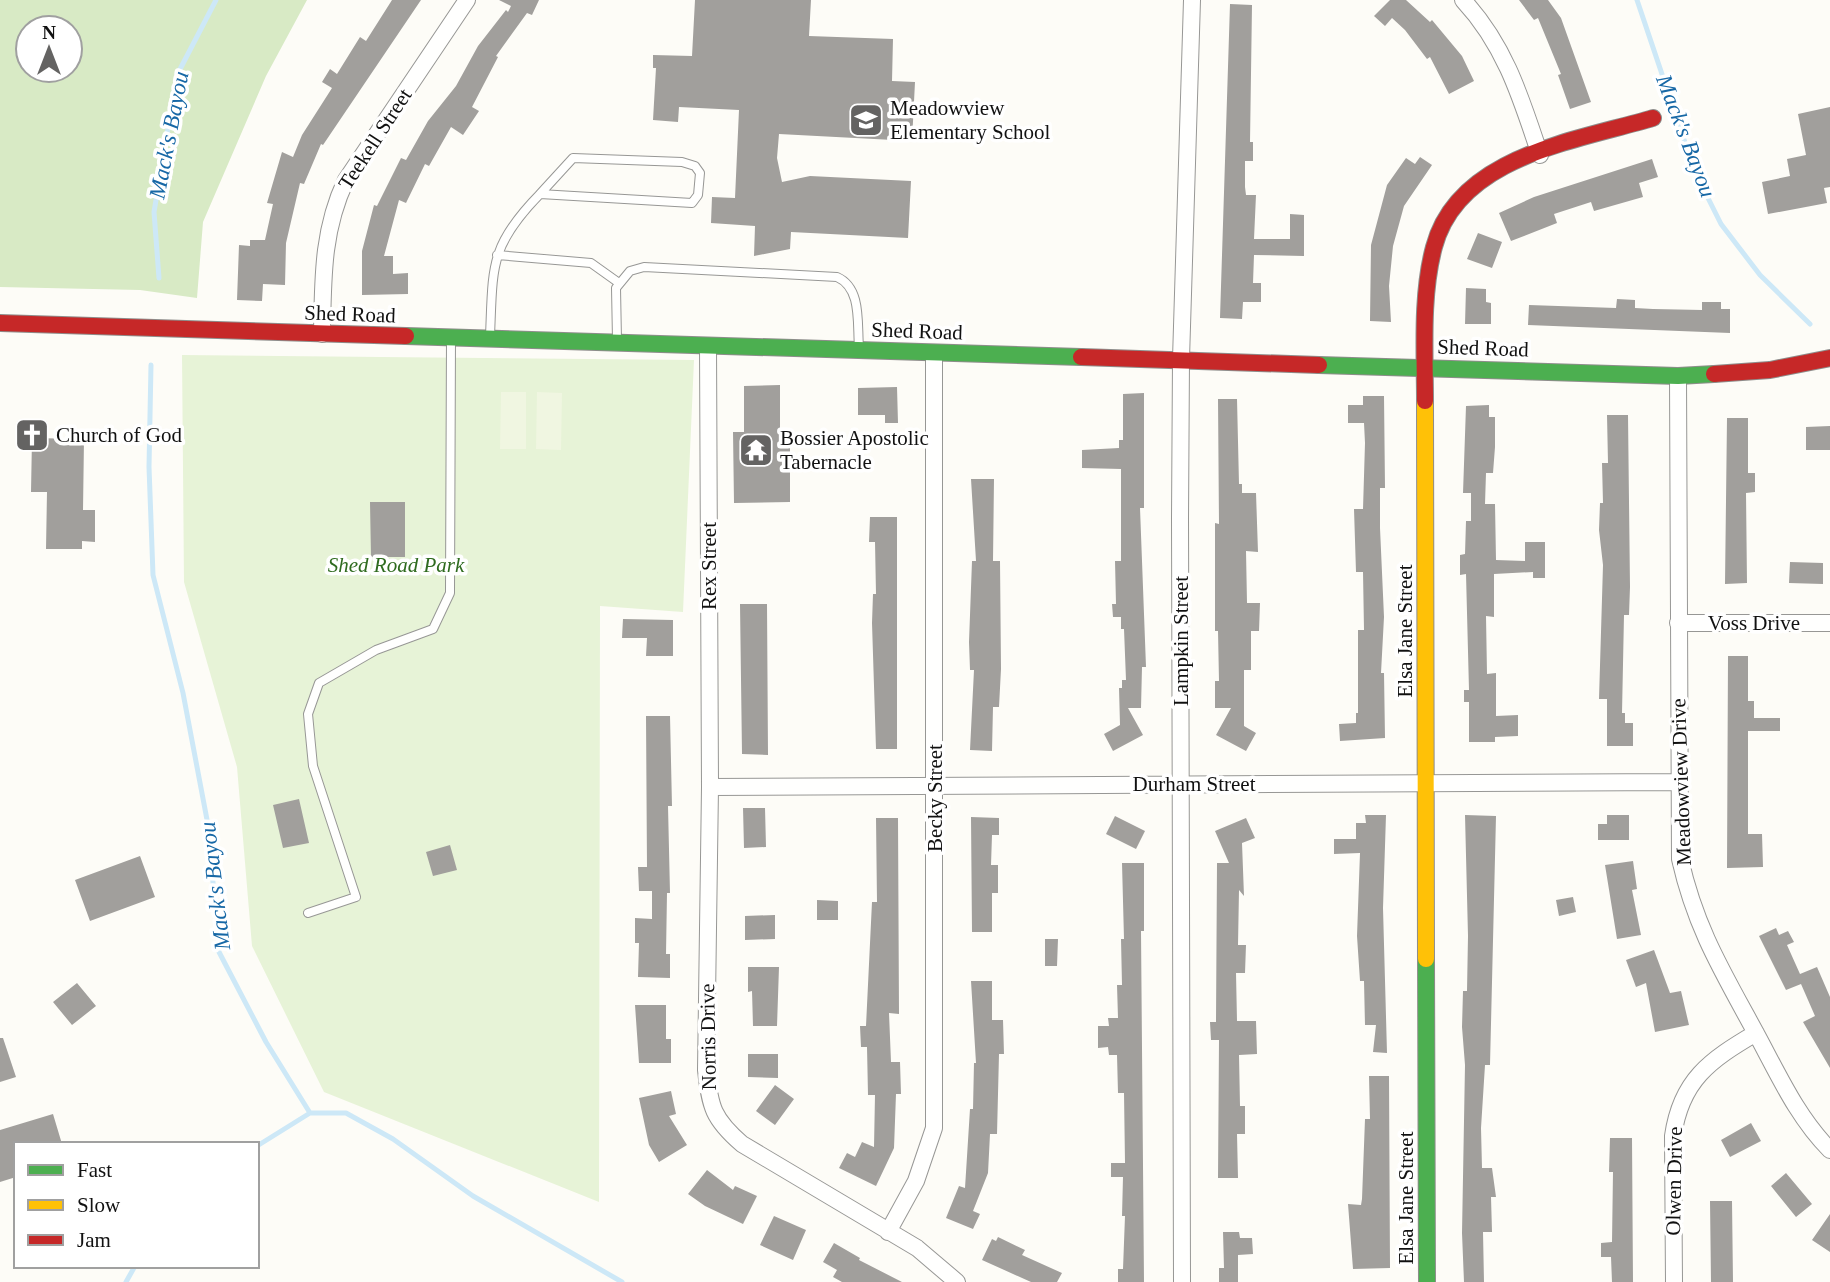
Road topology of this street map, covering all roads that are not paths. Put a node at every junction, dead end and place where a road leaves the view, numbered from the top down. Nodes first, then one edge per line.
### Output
1 (467, 0) edge
2 (1192, 0) edge
3 (1462, 0) edge
4 (1653, 118) dead end
5 (1540, 155) junction
6 (540, 194) junction
7 (497, 255) junction
8 (619, 283) junction
9 (0, 323) edge
10 (322, 334) junction
11 (451, 338) junction
12 (490, 339) junction
13 (617, 343) junction
14 (708, 346) junction
15 (859, 350) junction
16 (934, 353) junction
17 (1830, 358) edge
18 (1181, 359) junction
19 (1425, 367) junction
20 (1678, 376) junction
21 (1678, 623) junction
22 (1830, 624) edge
23 (1678, 782) junction
24 (935, 784) junction
25 (1426, 784) junction
26 (1182, 785) junction
27 (710, 787) junction
28 (308, 913) dead end
29 (1756, 1034) junction
30 (1830, 1150) edge
31 (888, 1232) junction
32 (957, 1282) edge
33 (1182, 1282) edge
34 (1427, 1282) edge
35 (1674, 1282) edge

1 - 10 street, Teekell Street
2 - 18 street, Lampkin Street
3 - 5 street
4 - 5 street, Elsa Jane Street
5 - 19 street, Elsa Jane Street
6 - 6 lane
6 - 7 lane
7 - 8 lane
7 - 12 lane
8 - 13 lane
8 - 15 lane
9 - 10 street, Shed Road
10 - 11 street, Shed Road
11 - 12 street, Shed Road
11 - 28 lane
12 - 13 street, Shed Road
13 - 14 street, Shed Road
14 - 15 street, Shed Road
14 - 27 street, Rex Street
15 - 16 street, Shed Road
16 - 18 street, Shed Road
16 - 24 street, Becky Street
17 - 20 street, Shed Road
18 - 19 street, Shed Road
18 - 26 street, Lampkin Street
19 - 20 street, Shed Road
19 - 25 street, Elsa Jane Street
20 - 21 street, Meadowview Drive
21 - 22 street, Voss Drive
21 - 23 street, Meadowview Drive
23 - 25 street, Durham Street
23 - 29 street, Meadowview Drive
24 - 26 street, Durham Street
24 - 27 street, Durham Street
24 - 31 street, Becky Street
25 - 26 street, Durham Street
25 - 34 street, Elsa Jane Street
26 - 33 street, Lampkin Street
27 - 31 street, Norris Drive
29 - 30 street, Meadowview Drive
29 - 35 street, Olwen Drive
31 - 32 street, Norris Drive

